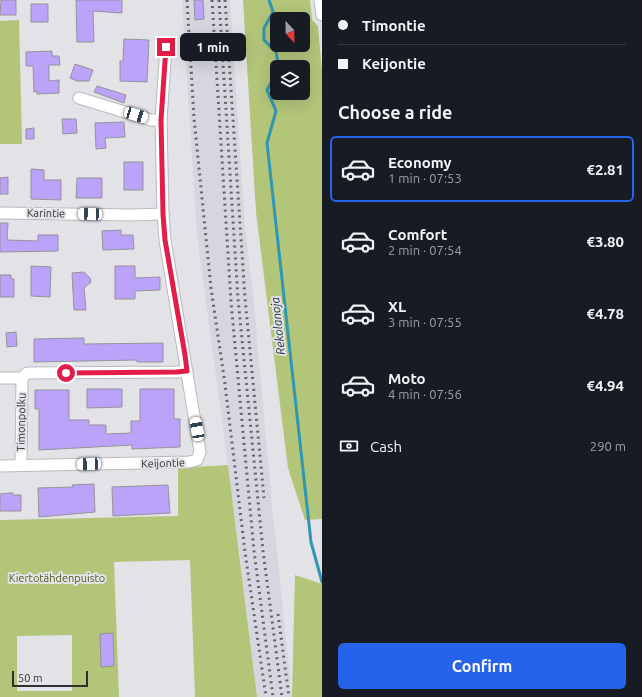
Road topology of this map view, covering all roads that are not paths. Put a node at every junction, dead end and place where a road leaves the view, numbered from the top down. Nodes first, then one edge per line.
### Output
1 (320, 0) edge
2 (322, 15) edge
3 (166, 47) dead end
4 (79, 98) dead end
5 (161, 120) junction
6 (0, 213) edge
7 (163, 214) junction
8 (187, 371) junction
9 (0, 378) edge
10 (22, 378) junction
11 (21, 465) junction
12 (0, 466) edge

1 - 2 street
3 - 5 street, Keijontie
4 - 5 street
5 - 7 street, Keijontie
6 - 7 street, Karintie
7 - 8 street, Keijontie
8 - 10 street
8 - 11 street, Keijontie
9 - 10 street
10 - 11 street, Timonpolku
11 - 12 street, Keijontie

